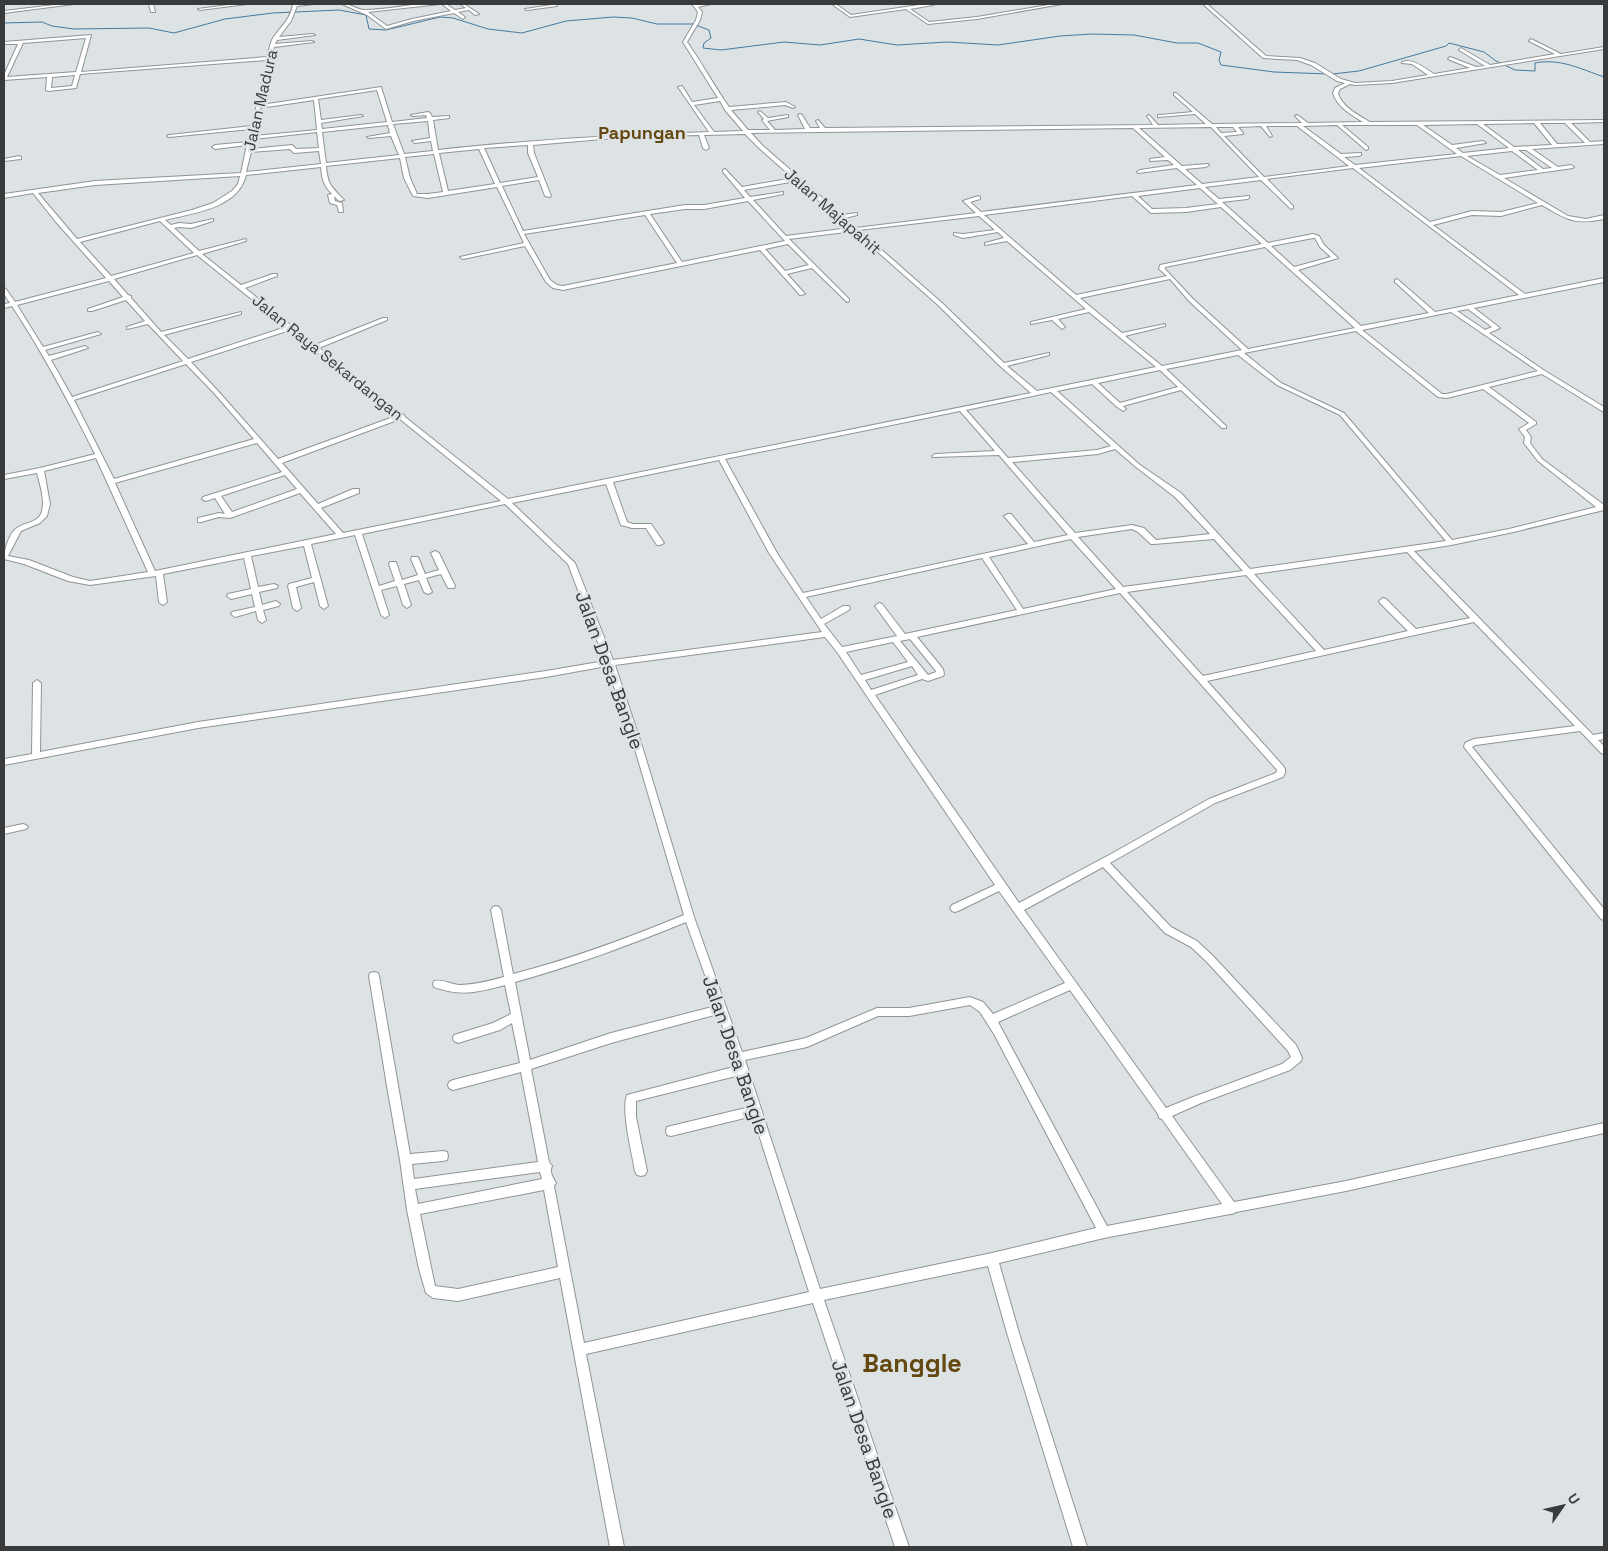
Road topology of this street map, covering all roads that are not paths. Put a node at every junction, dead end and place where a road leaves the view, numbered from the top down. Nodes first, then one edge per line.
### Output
1 (72, 4) edge
2 (151, 4) edge
3 (245, 4) edge
4 (312, 4) edge
5 (344, 4) edge
6 (429, 4) edge
7 (438, 4) edge
8 (444, 4) edge
9 (462, 4) edge
10 (554, 4) edge
11 (709, 4) edge
12 (834, 4) edge
13 (933, 4) edge
14 (1060, 4) edge
15 (1205, 4) edge
16 (228, 5) edge
17 (695, 5) edge
18 (415, 7) junction
19 (295, 8) edge
20 (399, 8) junction
21 (907, 8) junction
22 (200, 9) edge
23 (469, 9) junction
24 (527, 9) dead end
25 (384, 10) junction
26 (153, 11) dead end
27 (364, 11) junction
28 (4, 12) edge
29 (455, 12) junction
30 (390, 14) dead end
31 (440, 14) junction
32 (477, 14) dead end
33 (426, 17) junction
34 (464, 18) dead end
35 (394, 19) dead end
36 (412, 20) junction
37 (399, 24) junction
38 (313, 35) dead end
39 (275, 39) junction
40 (1531, 40) dead end
41 (20, 42) junction
42 (312, 42) dead end
43 (4, 43) edge
44 (272, 46) junction
45 (1604, 48) edge
46 (1461, 49) dead end
47 (1560, 55) junction
48 (12, 58) junction
49 (270, 58) junction
50 (1450, 58) dead end
51 (4, 59) edge
52 (1404, 62) dead end
53 (1488, 66) junction
54 (1474, 68) junction
55 (78, 72) junction
56 (50, 75) junction
57 (1432, 75) junction
58 (4, 79) edge
59 (1348, 83) junction
60 (680, 87) dead end
61 (1176, 94) dead end
62 (316, 98) junction
63 (721, 100) junction
64 (691, 104) junction
65 (793, 107) dead end
66 (258, 108) junction
67 (727, 109) junction
68 (760, 112) dead end
69 (1195, 113) junction
70 (800, 115) dead end
71 (361, 116) dead end
72 (786, 116) dead end
73 (1149, 116) dead end
74 (1160, 116) dead end
75 (1297, 116) dead end
76 (447, 117) dead end
77 (430, 119) junction
78 (767, 119) junction
79 (390, 120) junction
80 (818, 121) dead end
81 (1595, 121) junction
82 (1604, 121) edge
83 (318, 122) junction
84 (1536, 122) junction
85 (1567, 122) junction
86 (1479, 123) junction
87 (1369, 124) junction
88 (1419, 124) junction
89 (1299, 125) junction
90 (1307, 125) junction
91 (1339, 125) junction
92 (1212, 126) junction
93 (1235, 126) junction
94 (1263, 126) junction
95 (253, 127) junction
96 (1135, 127) junction
97 (1156, 127) junction
98 (1601, 127) dead end
99 (319, 130) junction
100 (808, 130) junction
101 (824, 130) junction
102 (746, 131) junction
103 (774, 131) junction
104 (712, 132) junction
105 (701, 133) junction
106 (393, 134) junction
107 (169, 136) dead end
108 (1220, 136) junction
109 (1270, 136) dead end
110 (368, 137) dead end
111 (432, 139) junction
112 (415, 140) dead end
113 (250, 141) junction
114 (1483, 143) dead end
115 (1604, 143) edge
116 (530, 144) junction
117 (1590, 144) junction
118 (1556, 146) junction
119 (215, 147) dead end
120 (481, 147) junction
121 (1450, 147) junction
122 (706, 148) dead end
123 (1366, 148) dead end
124 (1527, 148) junction
125 (320, 149) junction
126 (1512, 149) junction
127 (248, 151) junction
128 (436, 152) junction
129 (1360, 154) dead end
130 (1461, 154) junction
131 (402, 156) junction
132 (1339, 156) junction
133 (19, 158) dead end
134 (1170, 158) junction
135 (4, 160) edge
136 (1152, 160) dead end
137 (322, 165) junction
138 (1206, 165) dead end
139 (1180, 167) junction
140 (1352, 167) junction
141 (1571, 167) dead end
142 (1557, 168) junction
143 (1541, 170) junction
144 (725, 171) dead end
145 (1140, 172) dead end
146 (244, 174) junction
147 (1498, 177) junction
148 (540, 178) junction
149 (797, 179) junction
150 (1264, 179) junction
151 (497, 184) junction
152 (1202, 187) junction
153 (739, 189) junction
154 (34, 191) junction
155 (446, 193) junction
156 (781, 193) dead end
157 (331, 195) dead end
158 (1134, 195) junction
159 (4, 196) edge
160 (548, 196) dead end
161 (1247, 197) dead end
162 (978, 198) dead end
163 (748, 199) junction
164 (342, 200) dead end
165 (1221, 203) junction
166 (1543, 203) junction
167 (1290, 207) dead end
168 (341, 211) dead end
169 (646, 213) junction
170 (855, 214) dead end
171 (980, 214) junction
172 (840, 217) junction
173 (1604, 217) edge
174 (161, 219) junction
175 (211, 220) dead end
176 (1429, 224) junction
177 (170, 228) junction
178 (853, 229) junction
179 (997, 230) junction
180 (521, 233) junction
181 (956, 234) dead end
182 (1007, 239) junction
183 (76, 240) junction
184 (244, 240) dead end
185 (787, 240) junction
186 (527, 244) junction
187 (987, 244) dead end
188 (1266, 244) junction
189 (761, 248) junction
190 (1462, 249) joint
191 (199, 254) junction
192 (463, 257) dead end
193 (682, 265) junction
194 (814, 266) junction
195 (1294, 269) junction
196 (783, 273) junction
197 (275, 275) dead end
198 (1170, 277) junction
199 (111, 278) junction
200 (1397, 280) dead end
201 (1604, 280) edge
202 (240, 287) junction
203 (4, 290) edge
204 (802, 294) dead end
205 (1524, 296) junction
206 (128, 297) junction
207 (1076, 297) junction
208 (847, 300) dead end
209 (13, 304) junction
210 (4, 306) edge
211 (1469, 307) junction
212 (90, 310) dead end
213 (1090, 310) junction
214 (1453, 310) junction
215 (239, 313) dead end
216 (1434, 314) junction
217 (1052, 318) junction
218 (386, 319) dead end
219 (150, 322) junction
220 (1034, 323) dead end
221 (1163, 325) dead end
222 (1062, 327) dead end
223 (130, 328) dead end
224 (291, 328) junction
225 (1359, 329) junction
226 (1485, 332) junction
227 (98, 334) dead end
228 (160, 334) junction
229 (1121, 335) junction
230 (314, 347) junction
231 (85, 348) dead end
232 (41, 349) junction
233 (1247, 350) junction
234 (1238, 352) junction
235 (1046, 354) dead end
236 (47, 359) junction
237 (188, 361) junction
238 (1002, 365) junction
239 (1161, 368) junction
240 (1543, 372) junction
241 (1093, 382) junction
242 (1484, 387) junction
243 (1183, 388) junction
244 (1052, 390) junction
245 (1034, 393) junction
246 (70, 399) junction
247 (962, 409) junction
248 (1604, 410) edge
249 (402, 416) junction
250 (1224, 427) dead end
251 (258, 440) junction
252 (1117, 446) junction
253 (1001, 453) junction
254 (99, 455) junction
255 (935, 456) dead end
256 (721, 458) junction
257 (1008, 460) junction
258 (277, 462) junction
259 (40, 470) junction
260 (286, 473) junction
261 (4, 477) edge
262 (609, 481) junction
263 (112, 482) junction
264 (300, 490) junction
265 (356, 491) dead end
266 (218, 495) junction
267 (206, 499) dead end
268 (507, 502) junction
269 (316, 507) junction
270 (1603, 507) edge
271 (230, 515) junction
272 (1008, 516) dead end
273 (201, 520) dead end
274 (358, 533) junction
275 (342, 536) junction
276 (1073, 536) junction
277 (1216, 536) junction
278 (660, 543) dead end
279 (1451, 543) junction
280 (307, 544) junction
281 (1032, 544) junction
282 (1409, 550) junction
283 (434, 553) dead end
284 (984, 555) junction
285 (247, 556) junction
286 (775, 556) joint
287 (4, 557) edge
288 (415, 560) dead end
289 (571, 563) joint
290 (393, 564) dead end
291 (444, 571) junction
292 (1247, 571) junction
293 (156, 574) junction
294 (422, 577) junction
295 (317, 579) junction
296 (400, 582) junction
297 (274, 586) dead end
298 (451, 586) dead end
299 (376, 589) junction
300 (255, 590) junction
301 (1122, 590) junction
302 (428, 592) dead end
303 (231, 596) dead end
304 (800, 596) junction
305 (1383, 601) dead end
306 (163, 602) dead end
307 (276, 604) dead end
308 (407, 605) dead end
309 (324, 606) dead end
310 (878, 606) dead end
311 (259, 608) junction
312 (297, 608) dead end
313 (846, 608) dead end
314 (1021, 611) junction
315 (235, 614) dead end
316 (385, 615) dead end
317 (1476, 619) junction
318 (262, 620) dead end
319 (821, 622) junction
320 (1414, 632) junction
321 (827, 634) junction
322 (903, 638) junction
323 (840, 650) junction
324 (1322, 653) junction
325 (610, 663) junction
326 (914, 663) junction
327 (923, 676) junction
328 (861, 678) junction
329 (1202, 679) junction
330 (37, 683) dead end
331 (871, 693) junction
332 (1582, 728) junction
333 (1604, 736) edge
334 (1591, 738) junction
335 (1604, 752) edge
336 (36, 756) junction
337 (4, 762) edge
338 (23, 827) dead end
339 (4, 831) edge
340 (1104, 863) junction
341 (1001, 886) junction
342 (955, 908) dead end
343 (1017, 909) junction
344 (496, 910) dead end
345 (1604, 916) edge
346 (689, 917) junction
347 (374, 976) dead end
348 (510, 978) junction
349 (438, 984) dead end
350 (1072, 985) junction
351 (721, 1009) junction
352 (517, 1016) junction
353 (991, 1020) junction
354 (458, 1038) dead end
355 (738, 1057) junction
356 (526, 1066) junction
357 (743, 1069) junction
358 (454, 1085) dead end
359 (755, 1111) junction
360 (1163, 1115) junction
361 (1604, 1128) edge
362 (671, 1132) dead end
363 (443, 1156) dead end
364 (406, 1160) junction
365 (546, 1166) junction
366 (641, 1171) dead end
367 (550, 1183) junction
368 (409, 1185) junction
369 (1232, 1209) junction
370 (413, 1210) junction
371 (1104, 1232) junction
372 (992, 1259) junction
373 (565, 1271) junction
374 (817, 1296) junction
375 (578, 1350) junction
376 (617, 1547) edge
377 (902, 1547) edge
378 (1080, 1547) edge

1 - 28 street
2 - 26 street
3 - 16 street
4 - 19 street
5 - 27 street
6 - 7 street
6 - 18 street
6 - 31 street
8 - 29 street
9 - 23 street
10 - 24 street
11 - 17 street
12 - 21 street
13 - 21 street
14 - 21 street
15 - 59 street
16 - 22 street
17 - 63 street, Jalan Majapahit
18 - 20 street
18 - 33 street
19 - 39 street, Jalan Madura
20 - 25 street
20 - 36 street
23 - 29 street
23 - 32 street
25 - 27 street
25 - 30 street
27 - 37 street
29 - 31 street
29 - 34 street
31 - 33 street
33 - 36 street
35 - 37 street
36 - 37 street
38 - 39 street
39 - 44 street, Jalan Madura
40 - 47 street
41 - 43 street
41 - 48 street
41 - 55 street
42 - 44 street
44 - 49 street, Jalan Madura
45 - 47 street
46 - 53 street
47 - 53 street
48 - 51 street
48 - 58 street
49 - 55 street
49 - 66 street, Jalan Madura
50 - 54 street
52 - 57 street
53 - 54 street
54 - 57 street
55 - 56 street
55 - 56 street
56 - 58 street
57 - 59 street
59 - 87 street
60 - 64 street
61 - 69 street
62 - 66 street
62 - 79 street
62 - 83 street
63 - 64 street
63 - 67 street, Jalan Majapahit
64 - 104 street
65 - 67 street
66 - 95 street, Jalan Madura
67 - 102 street, Jalan Majapahit
68 - 78 street
69 - 74 street
69 - 92 street
70 - 100 street
71 - 83 street
72 - 78 street
73 - 97 street
75 - 90 street
76 - 77 street
77 - 79 street
77 - 111 street
78 - 103 street
79 - 99 street
79 - 106 street
80 - 101 street
81 - 82 street
81 - 85 street
81 - 98 street
83 - 99 street
84 - 85 street
84 - 86 street
84 - 118 street
85 - 117 street
86 - 88 street
86 - 126 street
87 - 88 street
87 - 91 street
88 - 121 street
89 - 90 street
89 - 94 street
89 - 132 street
90 - 91 street
91 - 123 street
92 - 93 street
92 - 97 street
92 - 108 street
93 - 94 street
93 - 108 street
94 - 109 street
95 - 107 street
95 - 113 street, Jalan Madura
96 - 97 street
96 - 101 street
96 - 134 street
99 - 113 street
99 - 125 street
100 - 101 street
100 - 103 street
102 - 103 street
102 - 104 street
102 - 149 street, Jalan Majapahit
104 - 105 street
105 - 116 street
105 - 122 street
106 - 110 street
106 - 131 street
108 - 150 street
111 - 112 street
111 - 128 street
113 - 119 street
113 - 127 street, Jalan Madura
114 - 121 street
115 - 117 street
116 - 120 street
116 - 148 street
117 - 118 street
118 - 124 street
120 - 128 street
120 - 151 street
121 - 130 street
124 - 126 street
124 - 142 street
125 - 127 street
125 - 137 street
126 - 130 street
126 - 143 street
127 - 146 street, Jalan Madura
128 - 131 street
128 - 155 street
129 - 132 street
130 - 140 street
130 - 147 street
131 - 137 street
131 - 155 street
132 - 140 street
133 - 135 street
134 - 136 street
134 - 139 street
137 - 146 street
137 - 164 street
138 - 139 street
139 - 145 street
139 - 152 street
140 - 150 street
140 - 176 street
141 - 142 street
142 - 143 street
143 - 147 street
144 - 153 street
146 - 154 street
146 - 174 street
147 - 166 street
148 - 151 street
148 - 160 street
149 - 153 street
149 - 172 street, Jalan Majapahit
150 - 152 street
150 - 167 street
151 - 155 street
151 - 180 street
152 - 158 street
152 - 165 street
153 - 163 street
154 - 159 street
154 - 183 street
156 - 163 street
157 - 168 street
158 - 165 street
158 - 171 street
161 - 165 street
162 - 171 street
163 - 169 street
163 - 185 street
165 - 188 street
166 - 173 street
166 - 176 street
169 - 180 street
169 - 193 street
170 - 172 street
171 - 178 street
171 - 179 street
172 - 178 street, Jalan Majapahit
174 - 177 street, Jalan Raya Sekardangan
174 - 183 street
175 - 177 street
176 - 190 street
177 - 191 street, Jalan Raya Sekardangan
178 - 185 street
178 - 238 street, Jalan Majapahit
179 - 181 street
179 - 182 street
180 - 186 street
182 - 187 street
182 - 207 street
183 - 199 street
184 - 191 street
185 - 189 street
185 - 194 street
186 - 192 street
186 - 193 street
188 - 195 street
188 - 195 street
188 - 198 street
189 - 193 street
189 - 196 street
190 - 205 street
191 - 199 street
191 - 202 street, Jalan Raya Sekardangan
194 - 196 street
194 - 208 street
195 - 225 street
196 - 204 street
197 - 202 street
198 - 207 street
198 - 233 street
199 - 206 street
199 - 209 street
200 - 216 street
201 - 205 street
202 - 224 street, Jalan Raya Sekardangan
203 - 209 street
205 - 211 street
206 - 212 street
206 - 219 street
207 - 213 street
209 - 210 street
209 - 232 street
211 - 214 street
211 - 226 street
213 - 217 street
213 - 229 street
214 - 216 street
214 - 226 street
215 - 228 street
216 - 225 street
217 - 220 street
217 - 222 street
218 - 230 street
219 - 223 street
219 - 228 street
221 - 229 street
224 - 230 street, Jalan Raya Sekardangan
224 - 237 street
225 - 233 street
225 - 242 street
226 - 240 street
227 - 232 street
228 - 237 street
229 - 239 street
230 - 249 street, Jalan Raya Sekardangan
231 - 236 street
232 - 236 street
233 - 234 street
234 - 239 street
234 - 279 street
235 - 238 street
236 - 246 street
237 - 246 street
237 - 251 street
238 - 245 street, Jalan Majapahit
239 - 241 street
239 - 243 street
240 - 242 street
240 - 248 street
241 - 243 street
241 - 244 street
242 - 270 street
243 - 250 street
244 - 245 street
244 - 252 street
245 - 247 street
246 - 254 street
247 - 253 street
247 - 256 street
249 - 258 street
249 - 268 street, Jalan Raya Sekardangan
251 - 258 street
251 - 263 street
252 - 257 street
252 - 277 street
253 - 255 street
253 - 257 street
254 - 259 street
254 - 263 street
256 - 262 street
256 - 286 street
257 - 276 street
258 - 260 street
259 - 261 street
259 - 287 street
260 - 264 street
260 - 266 street
262 - 268 street
262 - 278 street
263 - 293 street
264 - 269 street
264 - 271 street
265 - 269 street
266 - 267 street
266 - 271 street
268 - 274 street
268 - 289 street, Jalan Raya Sekardangan
269 - 275 street
270 - 279 street
271 - 273 street
272 - 281 street
274 - 275 street
274 - 299 street
275 - 280 street
276 - 277 street
276 - 281 street
276 - 301 street
277 - 292 street
279 - 282 street
280 - 285 street
280 - 295 street
281 - 284 street
282 - 292 street
282 - 317 street
283 - 291 street
284 - 304 street
284 - 314 street
285 - 293 street
285 - 300 street
286 - 304 street
287 - 293 street
288 - 294 street
289 - 325 street, Jalan Desa Bangle
290 - 296 street
291 - 294 street
291 - 298 street
292 - 301 street
292 - 324 street
293 - 306 street
294 - 296 street
294 - 302 street
295 - 309 street
295 - 312 street
296 - 299 street
296 - 308 street
297 - 300 street
299 - 316 street
300 - 303 street
300 - 311 street
301 - 314 street
301 - 329 street
304 - 319 street
305 - 320 street
307 - 311 street
310 - 322 street
311 - 315 street
311 - 318 street
313 - 319 street
314 - 322 street
317 - 320 street
317 - 332 street
319 - 321 street
320 - 324 street
321 - 323 street
321 - 325 street
322 - 323 street
322 - 326 street
322 - 327 street
323 - 328 street
324 - 329 street
325 - 336 street
325 - 346 street, Jalan Desa Bangle
326 - 327 street
326 - 328 street
327 - 331 street
328 - 331 street
329 - 340 street
330 - 336 street
331 - 341 street
332 - 334 street
332 - 345 street
333 - 334 street
334 - 335 street
336 - 337 street
338 - 339 street
340 - 343 street
340 - 360 street
341 - 342 street
341 - 343 street
343 - 350 street
344 - 348 street
346 - 348 street
346 - 351 street, Jalan Desa Bangle
347 - 364 street
348 - 349 street
348 - 352 street
350 - 353 street
350 - 360 street
351 - 355 street, Jalan Desa Bangle
351 - 356 street
352 - 354 street
352 - 356 street
353 - 355 street
353 - 371 street
355 - 357 street, Jalan Desa Bangle
356 - 358 street
356 - 365 street
357 - 359 street, Jalan Desa Bangle
357 - 366 street
359 - 362 street
359 - 374 street, Jalan Desa Bangle
360 - 369 street
361 - 369 street
363 - 364 street
364 - 368 street
365 - 367 street
365 - 368 street
367 - 370 street
367 - 373 street
368 - 370 street
369 - 371 street
370 - 373 street
371 - 372 street
372 - 374 street
372 - 378 street
373 - 375 street
374 - 375 street
374 - 377 street, Jalan Desa Bangle
375 - 376 street

